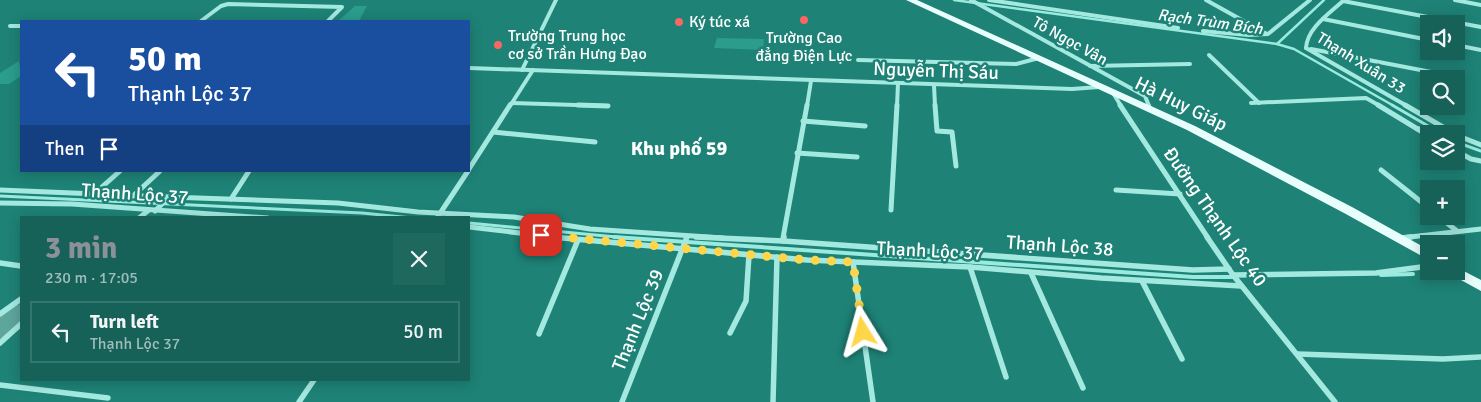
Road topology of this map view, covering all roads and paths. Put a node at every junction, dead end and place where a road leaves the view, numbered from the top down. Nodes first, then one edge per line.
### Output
1 (556, 0) edge
2 (910, 0) edge
3 (971, 0) edge
4 (989, 0) edge
5 (1206, 0) edge
6 (1310, 0) edge
7 (1344, 0) edge
8 (1456, 0) edge
9 (1481, 5) edge
10 (342, 7) junction
11 (1323, 19) junction
12 (202, 20) edge
13 (329, 20) edge
14 (334, 20) edge
15 (10, 26) dead end
16 (20, 26) edge
17 (1481, 27) edge
18 (1178, 28) dead end
19 (1203, 31) dead end
20 (1268, 34) junction
21 (1420, 38) edge
22 (1465, 47) edge
23 (1306, 48) junction
24 (1481, 50) edge
25 (1209, 56) dead end
26 (1040, 58) junction
27 (858, 60) dead end
28 (1190, 64) dead end
29 (1089, 66) junction
30 (470, 68) edge
31 (522, 70) junction
32 (533, 70) junction
33 (1421, 70) edge
34 (811, 81) junction
35 (898, 84) junction
36 (934, 85) junction
37 (1099, 86) junction
38 (1113, 93) junction
39 (512, 103) junction
40 (1251, 103) dead end
41 (1259, 103) junction
42 (608, 106) dead end
43 (1150, 109) junction
44 (803, 121) junction
45 (1439, 125) edge
46 (865, 126) dead end
47 (1417, 129) junction
48 (1420, 129) edge
49 (1420, 131) edge
50 (493, 132) junction
51 (1465, 138) edge
52 (595, 142) dead end
53 (1481, 145) edge
54 (798, 153) junction
55 (1465, 155) edge
56 (857, 157) dead end
57 (1480, 161) edge
58 (956, 166) dead end
59 (470, 167) edge
60 (1381, 170) dead end
61 (119, 172) edge
62 (159, 172) edge
63 (249, 172) edge
64 (467, 172) edge
65 (0, 190) edge
66 (1116, 190) dead end
67 (94, 194) junction
68 (1180, 194) junction
69 (133, 196) junction
70 (167, 198) junction
71 (231, 199) junction
72 (1420, 201) edge
73 (0, 203) edge
74 (154, 209) junction
75 (891, 210) dead end
76 (438, 215) edge
77 (142, 216) edge
78 (243, 216) edge
79 (1449, 225) edge
80 (470, 227) edge
81 (1481, 229) edge
82 (1456, 231) junction
83 (687, 237) junction
84 (1398, 239) junction
85 (578, 240) junction
86 (783, 241) junction
87 (683, 248) junction
88 (1420, 251) edge
89 (749, 255) junction
90 (777, 257) junction
91 (853, 262) junction
92 (0, 263) edge
93 (20, 266) edge
94 (1420, 267) edge
95 (970, 268) junction
96 (1031, 272) junction
97 (1235, 277) junction
98 (1465, 277) edge
99 (1142, 281) junction
100 (1481, 286) edge
101 (20, 300) edge
102 (0, 314) edge
103 (20, 325) edge
104 (730, 333) dead end
105 (539, 334) dead end
106 (0, 343) edge
107 (1298, 354) junction
108 (1480, 357) edge
109 (1182, 359) dead end
110 (1006, 377) dead end
111 (313, 381) edge
112 (0, 385) edge
113 (1083, 388) dead end
114 (108, 398) dead end
115 (299, 402) edge
116 (622, 402) edge
117 (773, 402) edge
118 (873, 402) edge
119 (1335, 402) edge

1 - 31 street
2 - 26 main road, Hà Huy Giáp
3 - 29 street, Tô Ngọc Vân
4 - 18 street
5 - 20 street
6 - 20 street
7 - 11 street, Thạnh Xuân 33
7 - 17 street
8 - 9 street
10 - 12 street
10 - 13 street
10 - 14 street
11 - 21 street
11 - 23 street, Thạnh Xuân 33
15 - 16 street
19 - 20 street
22 - 24 street
23 - 33 street
23 - 45 street, Thạnh Xuân 33
25 - 41 street
26 - 27 street
26 - 37 main road, Hà Huy Giáp
28 - 29 street
29 - 43 street, Tô Ngọc Vân
30 - 31 street
31 - 32 street, Nguyễn Thị Sáu
32 - 34 street, Nguyễn Thị Sáu
32 - 39 street
34 - 35 street, Nguyễn Thị Sáu
34 - 44 street
35 - 36 street, Nguyễn Thị Sáu
35 - 75 street
36 - 37 street, Nguyễn Thị Sáu
36 - 58 street
37 - 38 main road, Hà Huy Giáp
38 - 43 main road, Hà Huy Giáp
38 - 68 street, Đường Thạnh Lộc 40
39 - 42 street
39 - 50 street
40 - 41 street
41 - 47 street
43 - 84 main road, Hà Huy Giáp
44 - 46 street
44 - 54 street
47 - 48 street
47 - 49 street
50 - 52 street
50 - 59 street
51 - 53 street, Thạnh Xuân 33
54 - 56 street
54 - 86 street
55 - 57 street
60 - 72 street
61 - 67 street
62 - 69 street
63 - 71 street
64 - 76 street
65 - 67 street, Thạnh Lộc 38
66 - 68 street
67 - 69 street, Thạnh Lộc 38
68 - 97 street, Đường Thạnh Lộc 40
69 - 70 street, Thạnh Lộc 38
70 - 71 street, Thạnh Lộc 38
70 - 74 street
71 - 76 street, Thạnh Lộc 38
73 - 74 street, Thạnh Lộc 37
74 - 77 street
74 - 78 street, Thạnh Lộc 37
76 - 83 street, Thạnh Lộc 38
79 - 82 street
80 - 85 street, Thạnh Lộc 37
81 - 82 street
82 - 84 street
83 - 86 street, Thạnh Lộc 38
83 - 87 street, Thạnh Lộc 39
84 - 88 main road, Hà Huy Giáp
85 - 87 street, Thạnh Lộc 37
85 - 105 street
86 - 97 street, Thạnh Lộc 38
87 - 89 street, Thạnh Lộc 37
87 - 116 street, Thạnh Lộc 39
89 - 90 street, Thạnh Lộc 37
89 - 104 street
90 - 91 street, Thạnh Lộc 37
90 - 117 street
91 - 95 street, Thạnh Lộc 37
91 - 118 street
92 - 93 street
94 - 97 street
95 - 96 street, Thạnh Lộc 37
95 - 110 street
96 - 99 street, Thạnh Lộc 37
96 - 113 street
97 - 99 street, Thạnh Lộc 37
97 - 107 street, Đường Thạnh Lộc 40
98 - 100 main road
99 - 109 street
101 - 102 street
103 - 106 street
107 - 108 street
107 - 119 street, Đường Thạnh Lộc 40
111 - 115 street
112 - 114 street

